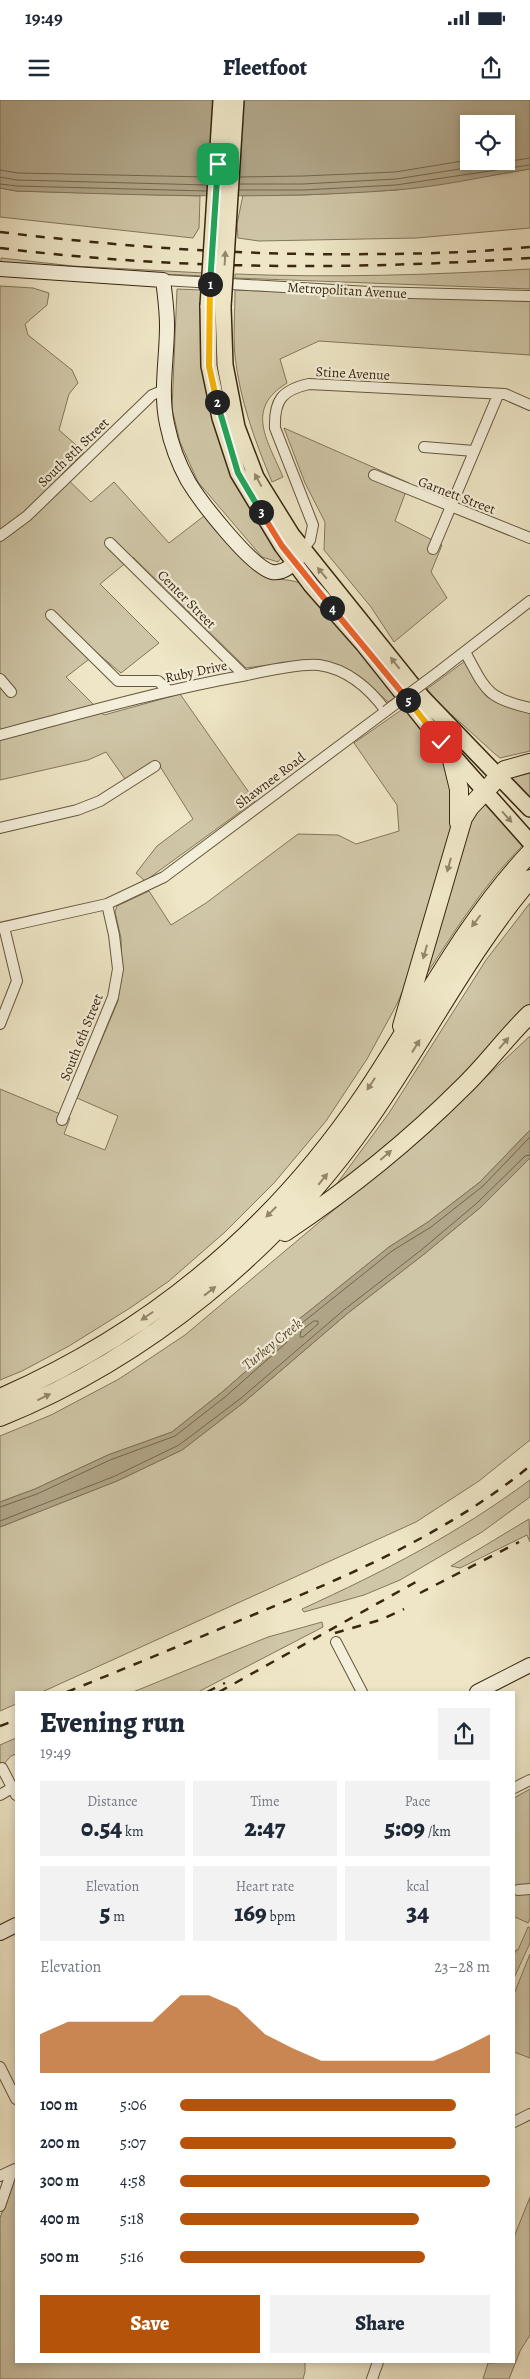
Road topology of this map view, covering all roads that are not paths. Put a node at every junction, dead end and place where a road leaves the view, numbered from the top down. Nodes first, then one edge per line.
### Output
1 (221, 100) edge
2 (236, 100) edge
3 (0, 269) edge
4 (163, 280) junction
5 (530, 296) edge
6 (216, 306) junction
7 (164, 390) junction
8 (498, 395) junction
9 (530, 405) edge
10 (424, 447) dead end
11 (474, 451) junction
12 (374, 475) dead end
13 (451, 507) junction
14 (0, 536) edge
15 (530, 538) edge
16 (110, 543) dead end
17 (433, 549) dead end
18 (299, 557) junction
19 (530, 600) edge
20 (51, 615) dead end
21 (465, 652) junction
22 (244, 675) junction
23 (0, 679) edge
24 (168, 690) junction
25 (11, 692) dead end
26 (530, 708) edge
27 (386, 710) junction
28 (0, 735) edge
29 (450, 752) junction
30 (530, 763) edge
31 (155, 766) dead end
32 (499, 776) junction
33 (485, 791) junction
34 (530, 809) edge
35 (0, 828) edge
36 (459, 829) junction
37 (530, 842) edge
38 (530, 853) edge
39 (530, 879) edge
40 (510, 889) junction
41 (107, 904) junction
42 (2, 928) edge
43 (530, 1014) edge
44 (0, 1024) edge
45 (398, 1043) junction
46 (62, 1120) dead end
47 (254, 1252) junction
48 (0, 1398) edge
49 (0, 1417) edge
50 (336, 1642) dead end
51 (530, 1664) edge
52 (361, 1691) edge
53 (479, 1691) edge
54 (2, 1768) dead end
55 (530, 1780) edge
56 (515, 1788) edge
57 (14, 1792) edge
58 (0, 1794) edge
59 (530, 1889) edge
60 (518, 1890) dead end
61 (15, 1926) edge
62 (0, 1933) edge
63 (0, 2067) edge
64 (15, 2097) edge
65 (530, 2114) edge
66 (515, 2122) edge
67 (14, 2170) edge
68 (0, 2176) edge
69 (0, 2206) edge
70 (378, 2363) edge
71 (372, 2379) edge

1 - 6 main road, bridge
6 -> 2 main road, bridge
3 - 4 main road, Metropolitan Avenue
4 - 5 street, Metropolitan Avenue
4 - 7 main road
6 - 18 main road
7 - 14 street, South 8th Street
7 - 18 main road
8 - 9 street, Stine Avenue
8 - 11 street
8 - 18 street, Stine Avenue
10 - 11 street
11 - 13 street
12 - 13 street, Garnett Street
13 - 15 street, Garnett Street
13 - 17 street
16 - 22 street, Center Street
18 - 29 main road
32 -> 18 main road
19 - 21 street, Shawnee Road
20 - 24 street
21 - 26 street
21 - 27 street, Shawnee Road, bridge
22 - 24 street, Ruby Drive
22 - 27 street, Ruby Drive
23 - 25 street
24 - 28 street, Ruby Drive
27 - 41 street, Shawnee Road
29 - 33 main road
29 - 36 highway
30 - 32 highway
31 - 35 street
32 - 33 highway
32 - 34 main road
33 - 36 highway
33 -> 37 main road
36 -> 45 highway
38 - 40 highway
39 - 40 highway
40 -> 45 highway
47 -> 40 highway
41 - 42 street, Shawnee Road
41 - 46 street, South 6th Street
42 - 44 street
47 -> 43 highway
45 -> 48 highway
49 -> 47 highway
50 - 52 street
51 - 53 main road
54 - 57 street
55 - 56 street
57 - 58 street
59 - 60 street
61 - 62 main road
63 - 64 street
65 - 66 street
67 - 68 street
67 - 69 street
70 - 71 street

